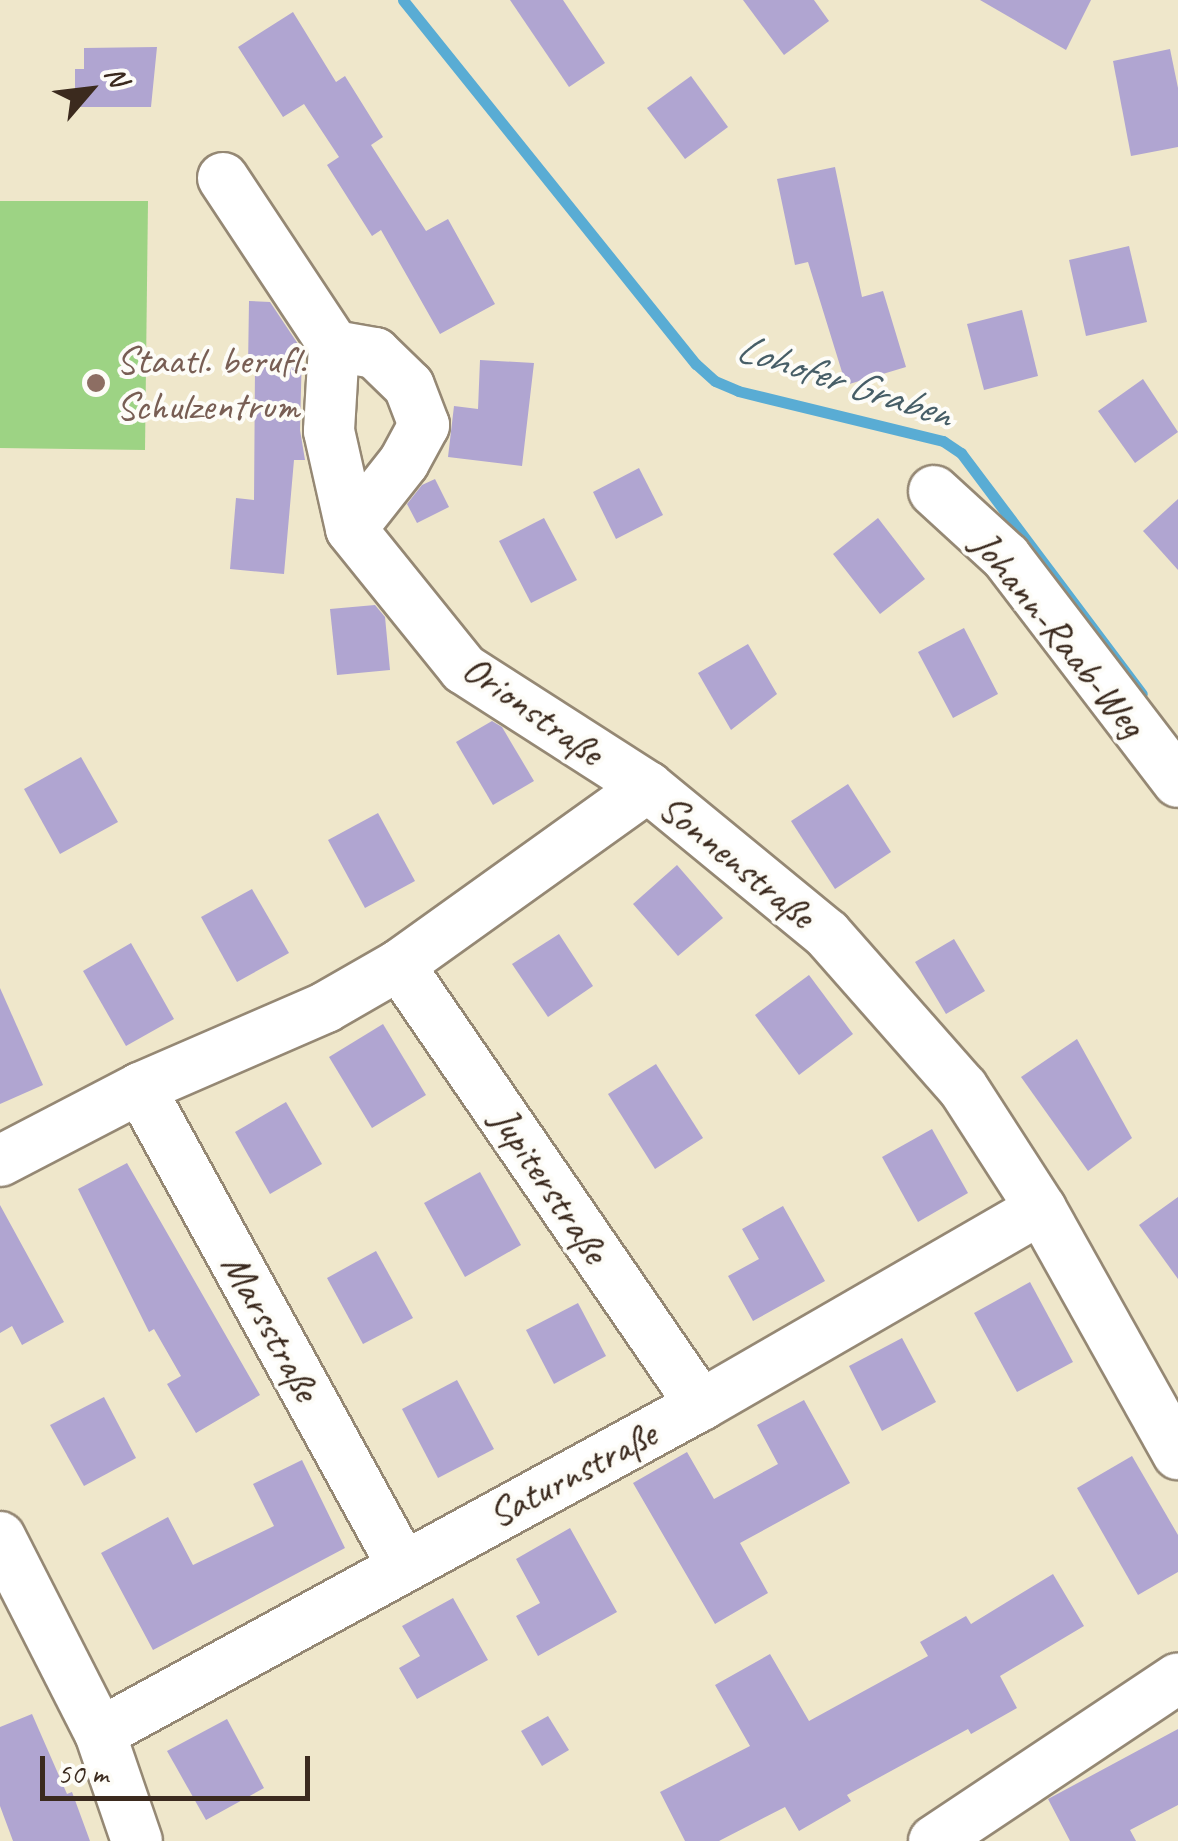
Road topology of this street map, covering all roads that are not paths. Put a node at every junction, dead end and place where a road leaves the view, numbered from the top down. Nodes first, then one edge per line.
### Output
1 (223, 178) dead end
2 (334, 346) junction
3 (934, 491) dead end
4 (352, 529) junction
5 (1178, 782) edge
6 (648, 788) junction
7 (399, 965) junction
8 (140, 1088) junction
9 (0, 1161) edge
10 (1041, 1209) junction
11 (701, 1405) junction
12 (1178, 1454) edge
13 (0, 1537) edge
14 (402, 1566) junction
15 (1178, 1678) edge
16 (100, 1733) junction
17 (137, 1841) edge
18 (934, 1841) edge

1 - 2 street
2 - 4 street, Orionstraße
2 - 4 street
3 - 5 street, Johann-Raab-Weg
4 - 6 street, Orionstraße
6 - 7 street, Sonnenstraße
6 - 10 street, Sonnenstraße
7 - 8 street, Sonnenstraße
7 - 11 street, Jupiterstraße
8 - 9 street, Sonnenstraße
8 - 14 street, Marsstraße
10 - 11 street, Saturnstraße
10 - 12 street, Sonnenstraße
11 - 14 street, Saturnstraße
13 - 16 street
14 - 16 street, Saturnstraße
15 - 18 street
16 - 17 street

